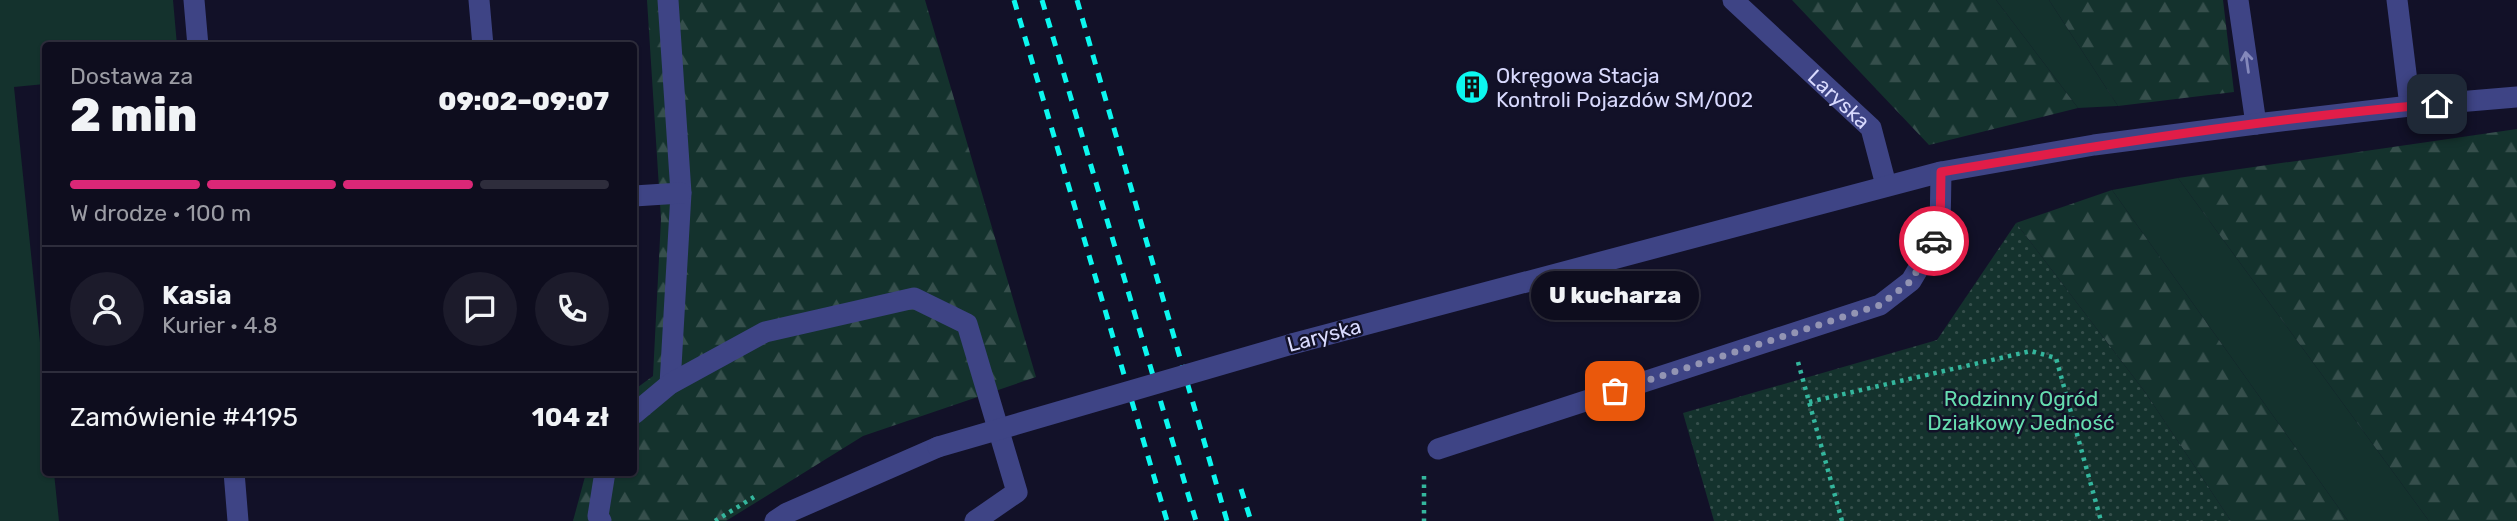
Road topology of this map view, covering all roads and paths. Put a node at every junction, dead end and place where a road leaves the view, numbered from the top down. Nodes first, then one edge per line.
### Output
1 (194, 0) edge
2 (479, 0) edge
3 (668, 0) edge
4 (1733, 0) edge
5 (2238, 0) edge
6 (2397, 0) edge
7 (198, 42) edge
8 (483, 42) edge
9 (2517, 97) edge
10 (2410, 106) junction
11 (2256, 124) junction
12 (1941, 172) junction
13 (1886, 185) junction
14 (681, 193) junction
15 (637, 196) edge
16 (1791, 334) junction
17 (670, 384) junction
18 (1809, 402) junction
19 (637, 412) edge
20 (1438, 449) joint
21 (234, 476) edge
22 (604, 476) edge
23 (238, 521) edge
24 (601, 521) edge
25 (775, 521) edge
26 (975, 521) edge
27 (1424, 521) edge
28 (1842, 521) edge
29 (2101, 521) edge

1 - 7 street
2 - 8 street
3 - 14 street
4 - 13 street, Laryska
11 -> 5 street
6 - 10 street
9 - 10 street, Laryska
10 - 11 street, Laryska
11 - 12 street, Laryska
12 - 13 street, Laryska
12 - 16 street
13 - 25 street, Laryska, bridge
14 - 15 street
14 - 17 street
16 - 18 path
16 - 20 street
17 - 19 street
17 - 26 street
18 - 28 path
18 - 29 path
20 - 27 path
21 - 23 street
22 - 24 street

